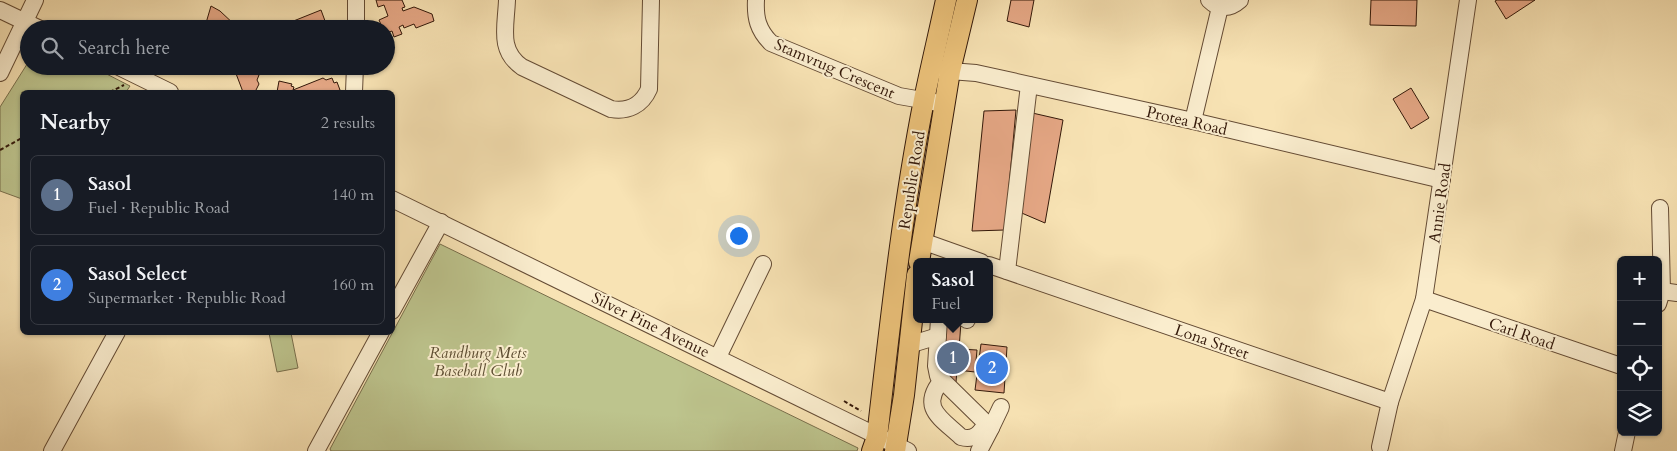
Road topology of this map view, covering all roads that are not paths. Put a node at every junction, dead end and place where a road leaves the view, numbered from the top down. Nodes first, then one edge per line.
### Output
1 (35, 0) edge
2 (356, 0) edge
3 (508, 0) edge
4 (651, 0) edge
5 (756, 0) edge
6 (946, 0) edge
7 (966, 0) edge
8 (1240, 0) edge
9 (1468, 0) edge
10 (1215, 4) edge
11 (0, 10) edge
12 (21, 20) edge
13 (26, 20) edge
14 (356, 20) edge
15 (20, 32) edge
16 (941, 68) junction
17 (0, 73) edge
18 (135, 75) edge
19 (355, 75) edge
20 (1029, 85) junction
21 (166, 90) edge
22 (354, 90) edge
23 (924, 100) junction
24 (945, 104) junction
25 (1192, 121) junction
26 (1442, 180) junction
27 (395, 200) edge
28 (1660, 208) dead end
29 (441, 222) junction
30 (922, 241) junction
31 (919, 258) edge
32 (970, 258) edge
33 (763, 264) dead end
34 (993, 265) edge
35 (1007, 270) junction
36 (1666, 296) edge
37 (1424, 299) junction
38 (395, 306) edge
39 (913, 309) edge
40 (939, 323) edge
41 (115, 335) edge
42 (379, 335) edge
43 (938, 336) junction
44 (909, 344) junction
45 (718, 357) junction
46 (1617, 365) edge
47 (942, 380) junction
48 (1390, 402) junction
49 (1002, 407) dead end
50 (989, 426) junction
51 (1626, 436) edge
52 (875, 444) edge
53 (1380, 447) dead end
54 (900, 449) edge
55 (52, 451) edge
56 (316, 451) edge
57 (979, 451) edge
58 (1623, 451) edge

1 - 13 street
2 - 14 street
3 - 4 street
5 - 23 street, Stamvrug Crescent
6 - 16 main road, Republic Road
7 - 16 main road, Republic Road
8 - 10 street
9 - 26 street, Annie Road
10 - 25 street
11 - 12 street
15 - 17 street
16 - 20 street, Protea Road
16 - 23 main road, Republic Road
16 - 24 main road, Republic Road
18 - 21 street
19 - 22 street
20 - 25 street, Protea Road
20 - 35 street
23 - 24 street, Stamvrug Crescent
23 - 52 main road, Republic Road
24 - 30 main road, Republic Road
25 - 26 street, Protea Road
26 - 37 street, Annie Road
27 - 29 street, Silver Pine Avenue
28 - 36 street
29 - 38 street
29 - 45 street, Silver Pine Avenue
30 - 31 main road, Republic Road
30 - 32 street
33 - 45 street
34 - 35 street, Lona Street
35 - 48 street, Lona Street
37 - 46 street, Carl Road
37 - 48 street, Annie Road
39 - 44 main road, Republic Road
40 - 43 street
41 - 55 street
42 - 56 street
43 - 44 street
43 - 47 street
44 - 54 main road, Republic Road
45 - 52 street, Silver Pine Avenue
47 - 50 street
47 - 50 street
48 - 53 street
49 - 50 street
50 - 57 street
51 - 58 street
52 - 54 street, Silver Pine Avenue

